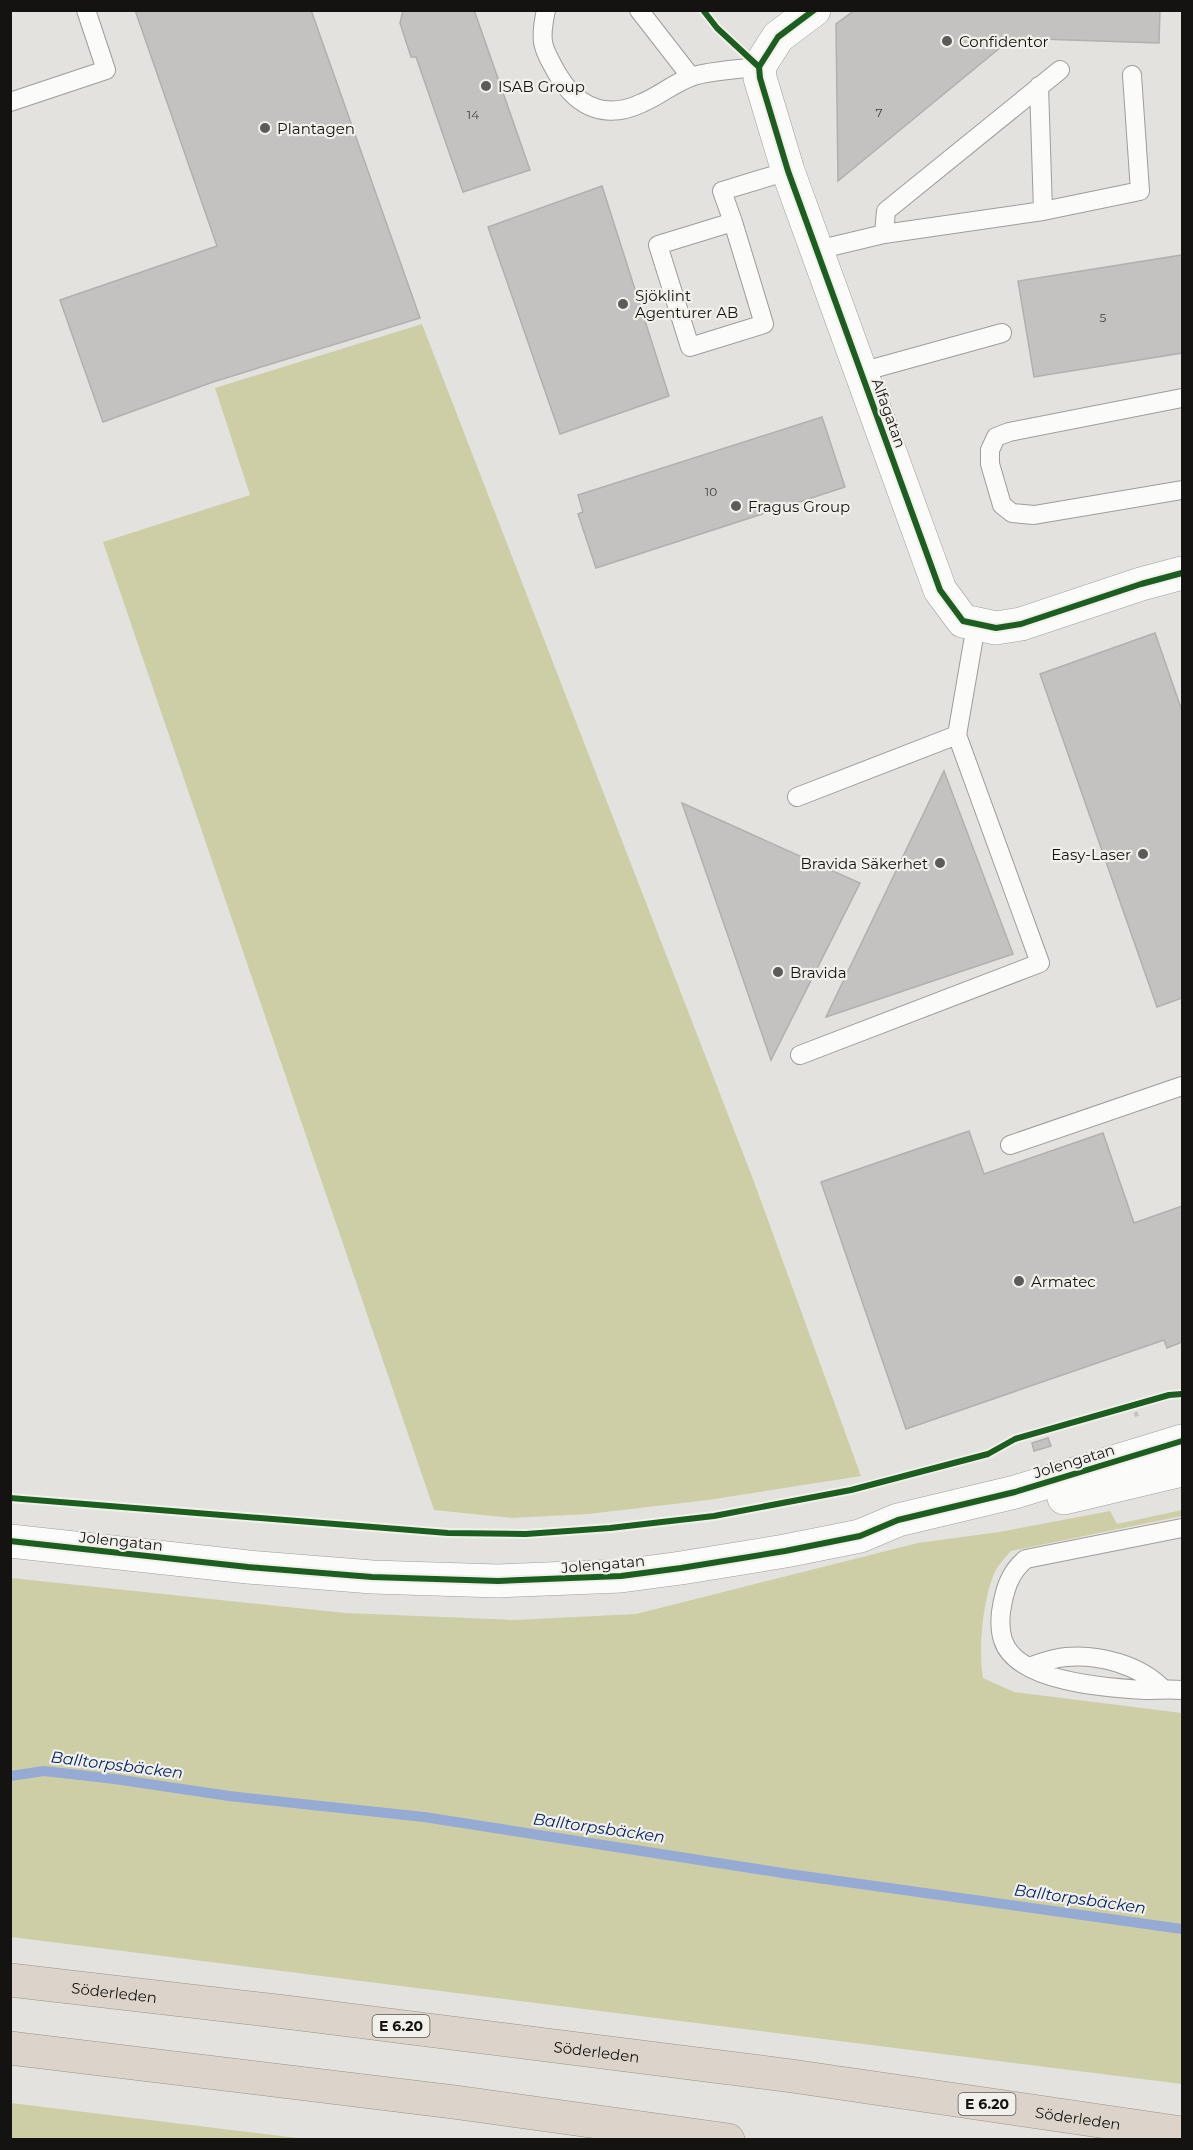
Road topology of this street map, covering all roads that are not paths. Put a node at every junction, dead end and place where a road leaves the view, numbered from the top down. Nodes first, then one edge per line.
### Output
1 (86, 10) edge
2 (546, 10) edge
3 (639, 10) edge
4 (799, 15) edge
5 (759, 67) junction
6 (1060, 70) dead end
7 (1132, 75) dead end
8 (691, 77) junction
9 (1039, 86) junction
10 (10, 102) edge
11 (788, 171) junction
12 (1044, 211) junction
13 (733, 222) junction
14 (884, 234) junction
15 (817, 250) junction
16 (1002, 333) dead end
17 (861, 372) junction
18 (1182, 398) edge
19 (1182, 490) edge
20 (1182, 573) edge
21 (976, 625) junction
22 (957, 735) junction
23 (797, 797) dead end
24 (801, 1055) dead end
25 (1182, 1086) edge
26 (1010, 1145) dead end
27 (1182, 1441) edge
28 (1182, 1470) edge
29 (1182, 1528) edge
30 (860, 1536) junction
31 (10, 1541) edge
32 (1029, 1667) junction
33 (1163, 1689) junction
34 (1182, 1690) edge
35 (10, 1980) edge
36 (10, 2048) edge
37 (1182, 2133) edge
38 (729, 2139) edge

1 - 10 lane
2 - 8 lane
3 - 8 lane
4 - 5 street
5 - 8 lane
5 - 11 street, Alfagatan
6 - 9 lane
7 - 12 lane
9 - 12 lane
9 - 14 lane
11 - 13 lane
11 - 15 street, Alfagatan
12 - 14 lane
13 - 13 lane
14 - 15 lane
15 - 17 street, Alfagatan
16 - 17 lane
17 - 21 street, Alfagatan
18 - 19 lane
20 - 21 street
21 - 22 lane
22 - 23 lane
22 - 24 lane
25 - 26 lane
27 - 30 street, Jolengatan
28 - 30 street, Jolengatan
29 - 32 lane
30 - 31 street, Jolengatan
32 - 33 lane
32 - 33 lane
33 - 34 lane
35 - 37 highway, Söderleden / E 6.20
36 - 38 highway

